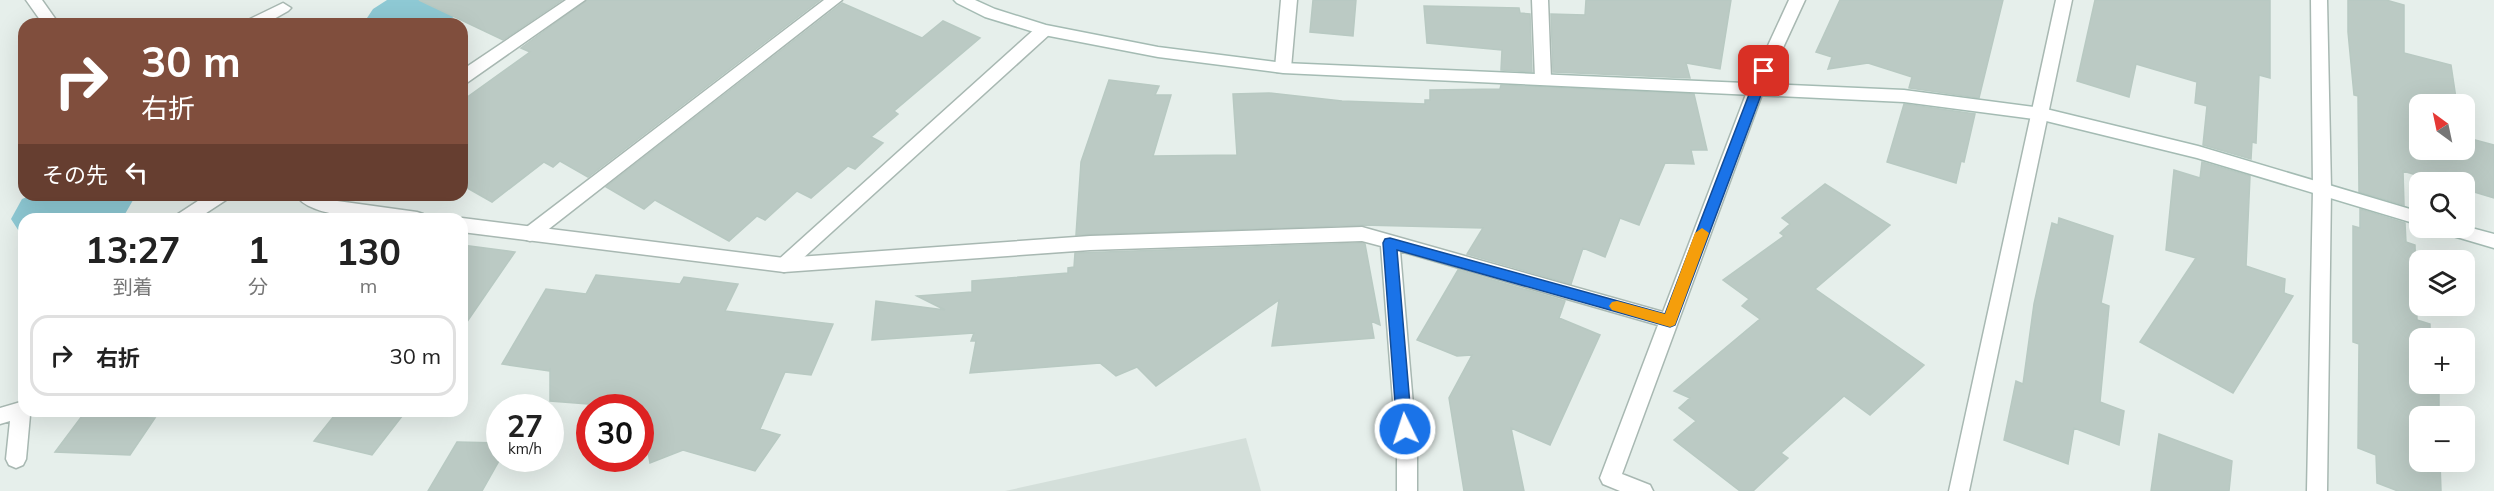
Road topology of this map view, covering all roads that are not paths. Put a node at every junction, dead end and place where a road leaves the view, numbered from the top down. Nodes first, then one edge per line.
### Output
1 (34, 0) edge
2 (577, 0) edge
3 (834, 0) edge
4 (962, 0) edge
5 (1289, 0) edge
6 (1540, 0) edge
7 (1797, 0) edge
8 (2064, 0) edge
9 (2319, 0) edge
10 (283, 8) dead end
11 (47, 18) edge
12 (264, 18) edge
13 (1044, 30) junction
14 (1283, 68) junction
15 (468, 74) edge
16 (1543, 79) junction
17 (1756, 89) junction
18 (2042, 114) junction
19 (2322, 189) junction
20 (211, 201) edge
21 (316, 201) edge
22 (193, 213) edge
23 (375, 213) edge
24 (2409, 216) edge
25 (468, 226) edge
26 (530, 234) junction
27 (2475, 236) edge
28 (2494, 242) edge
29 (1390, 243) junction
30 (784, 265) junction
31 (1670, 321) junction
32 (18, 411) edge
33 (0, 416) edge
34 (22, 417) edge
35 (16, 459) dead end
36 (1407, 491) edge
37 (1642, 491) edge
38 (1959, 491) edge
39 (2317, 491) edge

1 - 11 street
2 - 15 street
3 - 26 street
4 - 13 street
5 - 14 street
6 - 16 street
7 - 17 street
8 - 18 street
9 - 19 street
10 - 12 street
13 - 14 street
13 - 30 street
14 - 16 street
16 - 17 street
17 - 18 street
17 - 31 street
18 - 19 street
18 - 38 street
19 - 24 street
19 - 39 street
20 - 22 street
21 - 23 street
25 - 26 street
26 - 30 street
27 - 28 street
29 - 30 street
29 - 31 street
29 - 36 street
31 - 37 street
32 - 33 street
34 - 35 street

